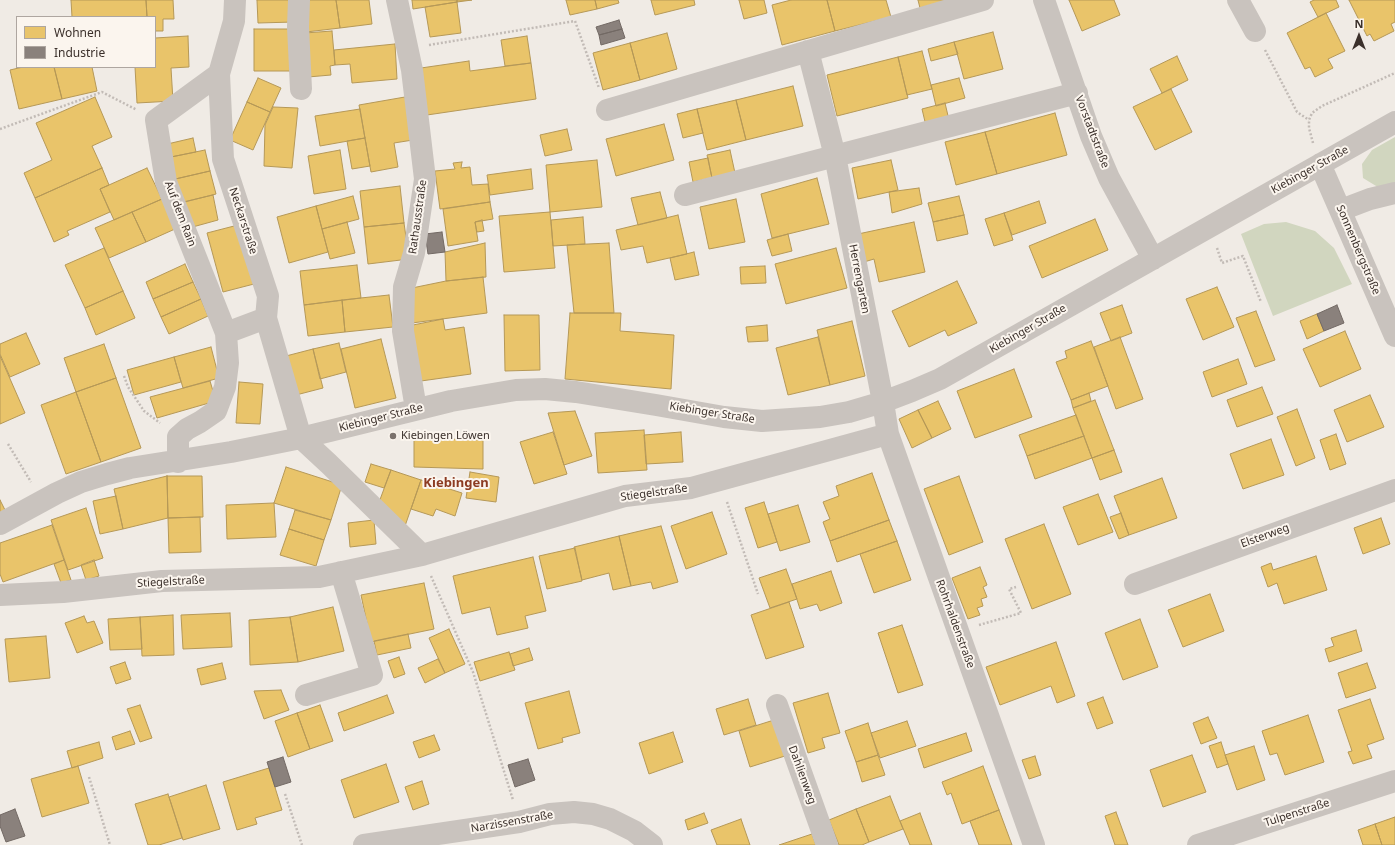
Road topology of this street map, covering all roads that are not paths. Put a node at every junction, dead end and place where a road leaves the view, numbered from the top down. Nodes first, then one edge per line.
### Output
1 (235, 0) edge
2 (299, 0) edge
3 (397, 0) edge
4 (983, 0) edge
5 (1044, 0) edge
6 (1238, 0) edge
7 (1255, 31) road end
8 (808, 51) junction
9 (219, 74) junction
10 (301, 89) dead end
11 (1077, 93) junction
12 (607, 110) road end
13 (1395, 122) edge
14 (835, 156) junction
15 (1320, 164) junction
16 (1395, 193) edge
17 (685, 195) dead end
18 (1341, 210) junction
19 (1153, 259) junction
20 (266, 318) junction
21 (226, 333) junction
22 (1395, 336) edge
23 (883, 402) junction
24 (416, 409) junction
25 (888, 434) junction
26 (301, 438) junction
27 (178, 462) junction
28 (1395, 490) edge
29 (0, 524) edge
30 (422, 555) junction
31 (341, 572) junction
32 (1135, 584) dead end
33 (0, 595) edge
34 (306, 695) dead end
35 (777, 705) dead end
36 (1395, 781) edge
37 (364, 845) edge
38 (652, 845) edge
39 (827, 845) edge
40 (1034, 845) edge
41 (1198, 845) edge

1 - 9 street, Neckarstraße
2 - 10 street
3 - 24 street, Rathausstraße
4 - 8 street
5 - 11 street, Vorstadtstraße
6 - 7 street
8 - 12 street
8 - 14 street, Herrengarten
9 - 20 street, Neckarstraße
9 - 21 street, Auf dem Rain
11 - 14 street
11 - 19 street, Vorstadtstraße
13 - 15 street, Kiebinger Straße
14 - 17 street
14 - 23 street, Herrengarten
15 - 18 street, Sonnenbergstraße
15 - 19 street, Kiebinger Straße
16 - 18 street
18 - 22 street, Sonnenbergstraße
19 - 23 street, Kiebinger Straße
20 - 21 street
20 - 26 street, Neckarstraße
21 - 27 street, Auf dem Rain
23 - 24 street, Kiebinger Straße
23 - 25 street, Rohrhaldenstraße
24 - 26 street, Kiebinger Straße
25 - 30 street, Stiegelstraße
25 - 40 street, Rohrhaldenstraße
26 - 27 street, Kiebinger Straße
26 - 30 street
27 - 29 street, Kiebinger Straße
28 - 32 street, Elsterweg
30 - 31 street, Stiegelstraße
31 - 33 street, Stiegelstraße
31 - 34 street
35 - 39 street, Dahlienweg
36 - 41 street, Tulpenstraße
37 - 38 street, Narzissenstraße

